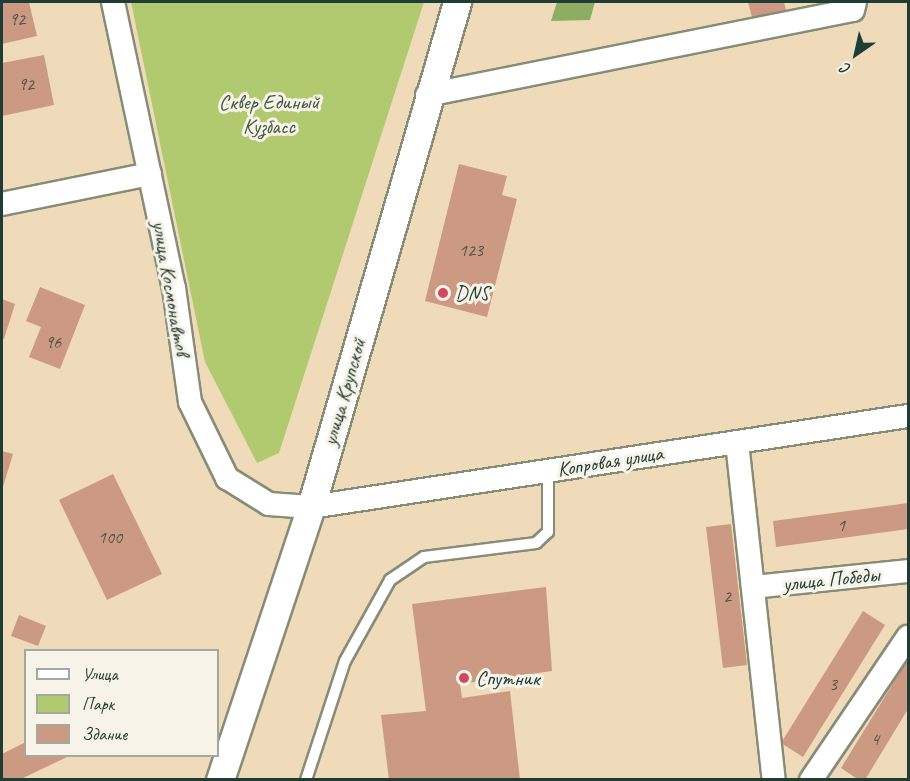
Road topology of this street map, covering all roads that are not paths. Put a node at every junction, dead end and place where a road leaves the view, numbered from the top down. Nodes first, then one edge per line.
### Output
1 (113, 2) edge
2 (457, 2) edge
3 (855, 2) edge
4 (427, 95) junction
5 (150, 174) junction
6 (2, 204) edge
7 (909, 416) edge
8 (737, 442) junction
9 (548, 471) junction
10 (311, 507) junction
11 (909, 571) edge
12 (753, 587) junction
13 (909, 637) edge
14 (220, 780) edge
15 (306, 780) edge
16 (774, 780) edge
17 (811, 780) edge

1 - 5 street, улица Космонавтов
2 - 4 street, улица Крупской
3 - 4 street
4 - 10 street, улица Крупской
5 - 6 street
5 - 10 street, улица Космонавтов
7 - 8 street, Копровая улица
8 - 9 street, Копровая улица
8 - 12 street
9 - 10 street, Копровая улица
9 - 15 lane
10 - 14 street, улица Крупской
11 - 12 street, улица Победы
12 - 16 street
13 - 17 street

